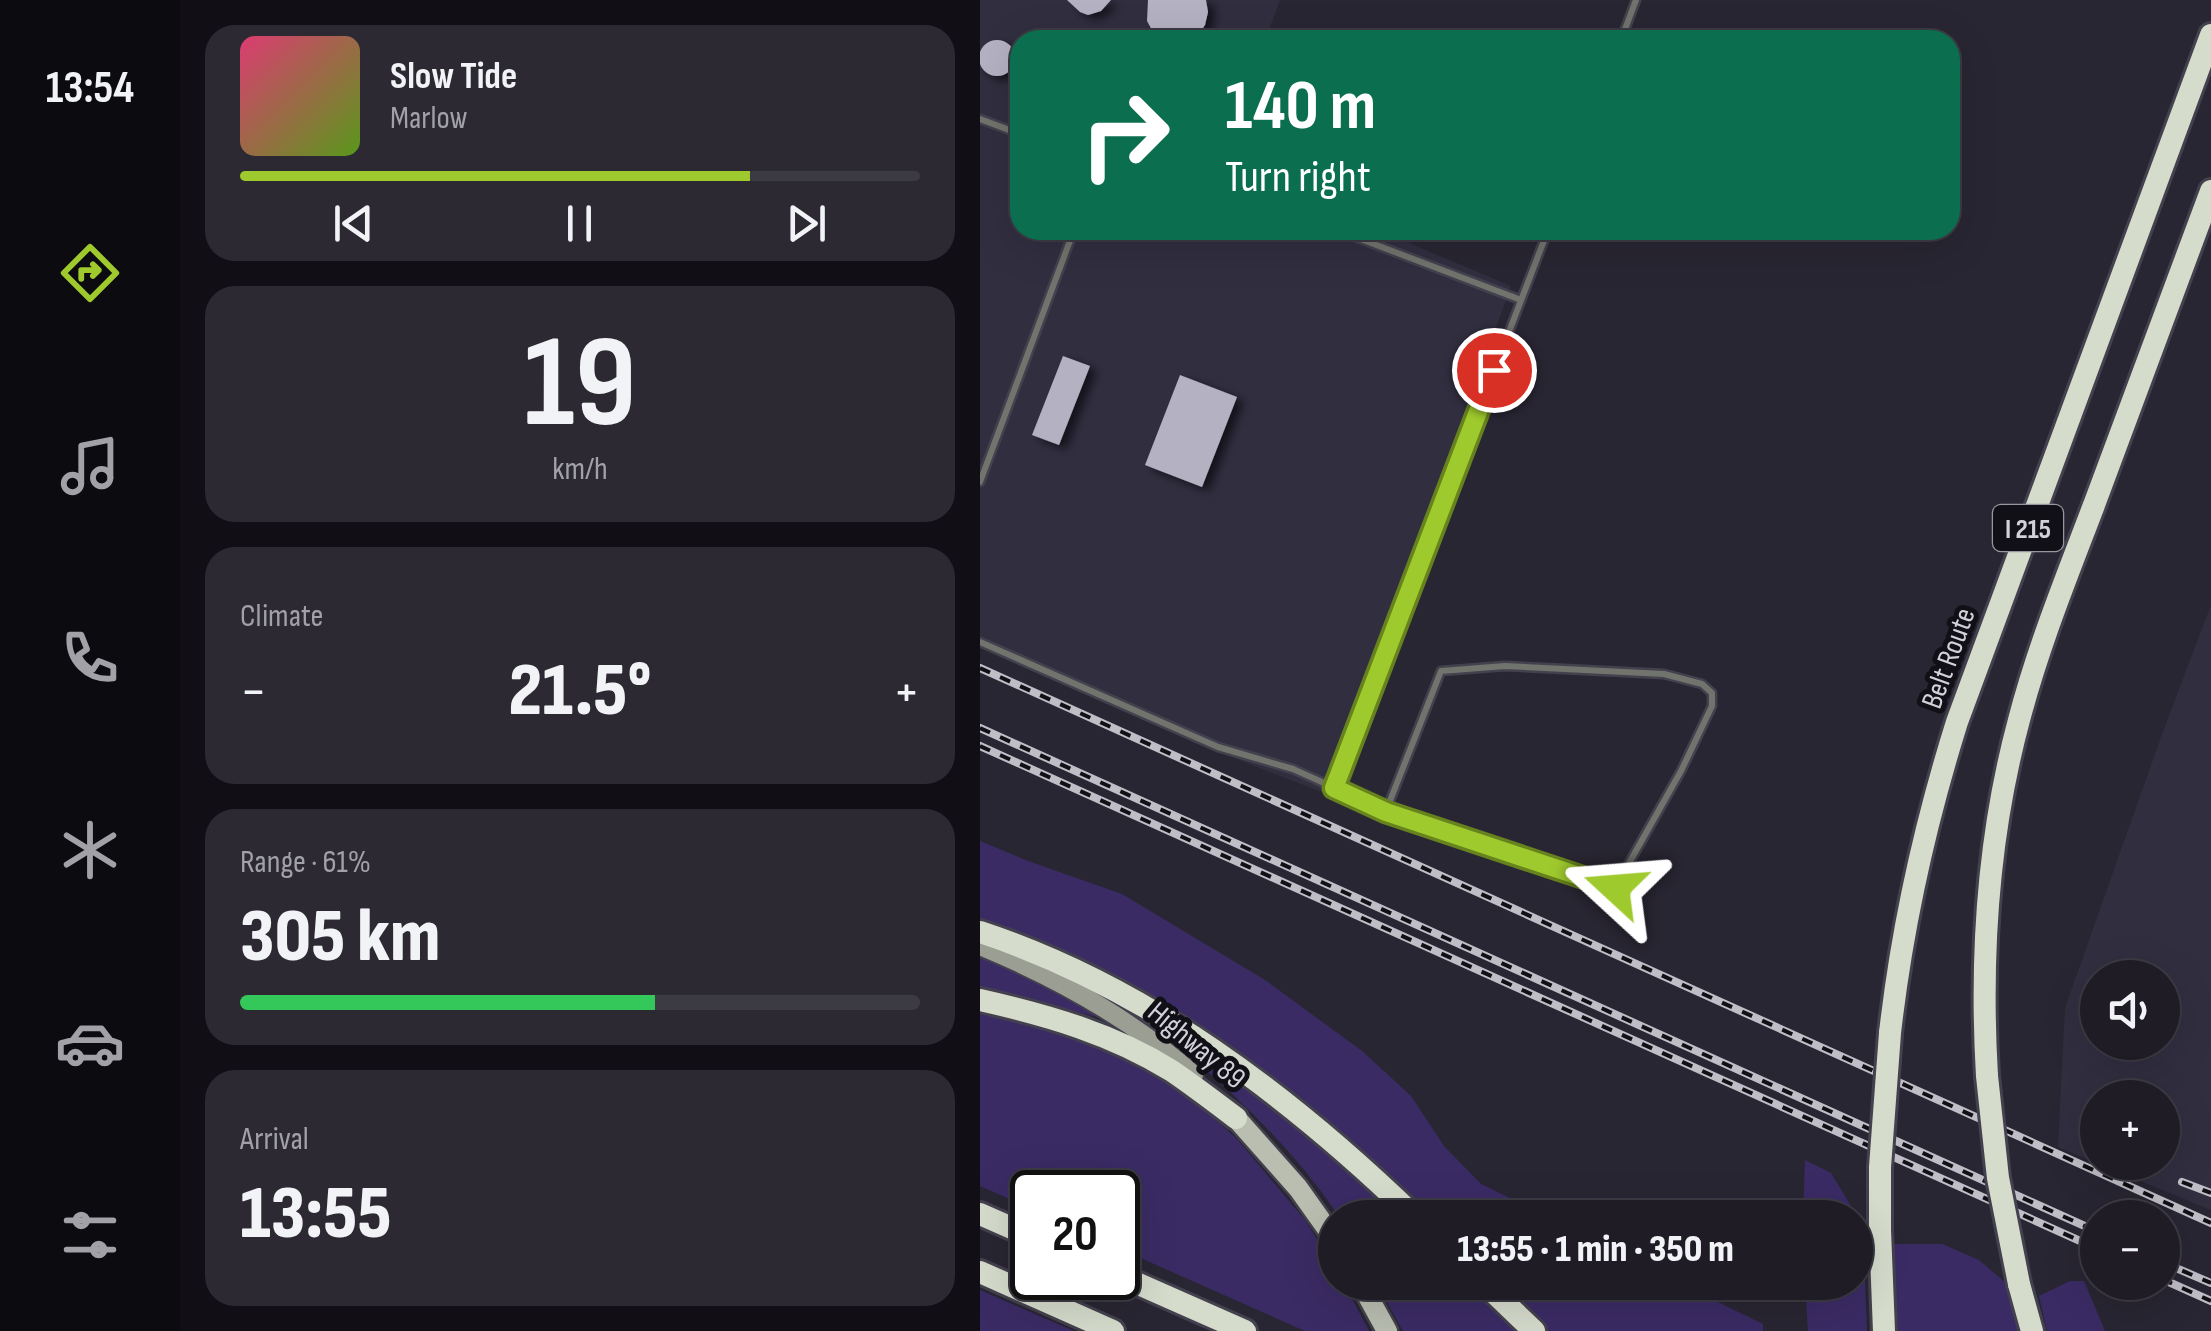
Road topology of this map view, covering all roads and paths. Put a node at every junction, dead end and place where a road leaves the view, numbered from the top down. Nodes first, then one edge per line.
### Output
1 (1636, 0) edge
2 (1625, 30) edge
3 (2211, 35) edge
4 (980, 119) edge
5 (1010, 130) edge
6 (2211, 190) edge
7 (1070, 240) edge
8 (1363, 240) edge
9 (1544, 240) edge
10 (1521, 300) junction
11 (980, 482) edge
12 (980, 642) edge
13 (1334, 788) junction
14 (1386, 812) junction
15 (980, 932) edge
16 (980, 946) edge
17 (980, 1000) edge
18 (1236, 1118) junction
19 (1397, 1200) edge
20 (980, 1214) edge
21 (1318, 1216) edge
22 (1010, 1227) edge
23 (980, 1272) edge
24 (1140, 1284) edge
25 (1370, 1300) edge
26 (1502, 1300) edge
27 (1113, 1331) edge
28 (1244, 1331) edge
29 (1387, 1331) edge
30 (1534, 1331) edge
31 (1884, 1331) edge
32 (2032, 1331) edge

1 - 2 lane
3 - 31 highway, Belt Route / I 215, bridge
4 - 5 lane
6 - 32 highway, I 215, bridge
7 - 11 lane
8 - 10 lane
9 - 10 lane
10 - 13 lane
12 - 13 lane
13 - 14 lane
14 - 14 lane
15 - 19 highway
16 - 18 main road, Highway 89
17 - 18 highway
18 - 21 main road, Highway 89
20 - 22 highway
23 - 27 highway
24 - 28 highway
25 - 29 main road
26 - 30 highway

